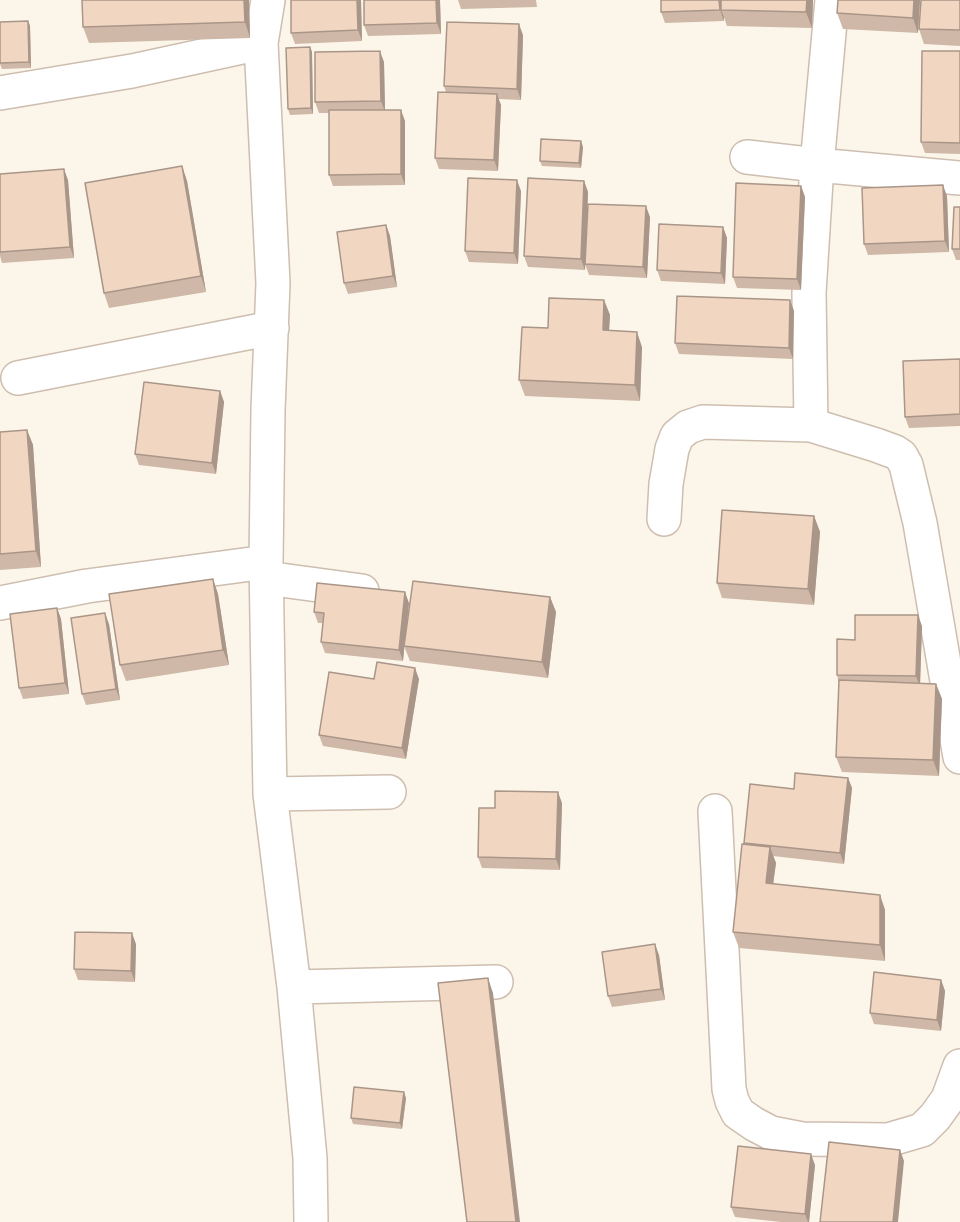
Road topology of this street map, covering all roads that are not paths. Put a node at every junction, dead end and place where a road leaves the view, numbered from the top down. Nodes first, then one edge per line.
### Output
1 (268, 0) edge
2 (832, 0) edge
3 (261, 43) junction
4 (0, 93) edge
5 (747, 157) dead end
6 (818, 165) junction
7 (960, 178) edge
8 (272, 328) junction
9 (18, 378) dead end
10 (811, 425) junction
11 (664, 519) dead end
12 (266, 570) junction
13 (385, 594) edge
14 (0, 603) edge
15 (960, 757) edge
16 (389, 792) dead end
17 (270, 794) junction
18 (715, 812) dead end
19 (496, 982) dead end
20 (294, 987) junction
21 (960, 1066) edge
22 (311, 1222) edge

1 - 3 street
2 - 6 street
3 - 4 street
3 - 8 street
5 - 6 street
6 - 7 street
6 - 10 street
8 - 9 street
8 - 12 street
10 - 11 street
10 - 15 street
12 - 13 street
12 - 14 street
12 - 17 street
16 - 17 street
17 - 20 street
18 - 21 street
19 - 20 street
20 - 22 street

